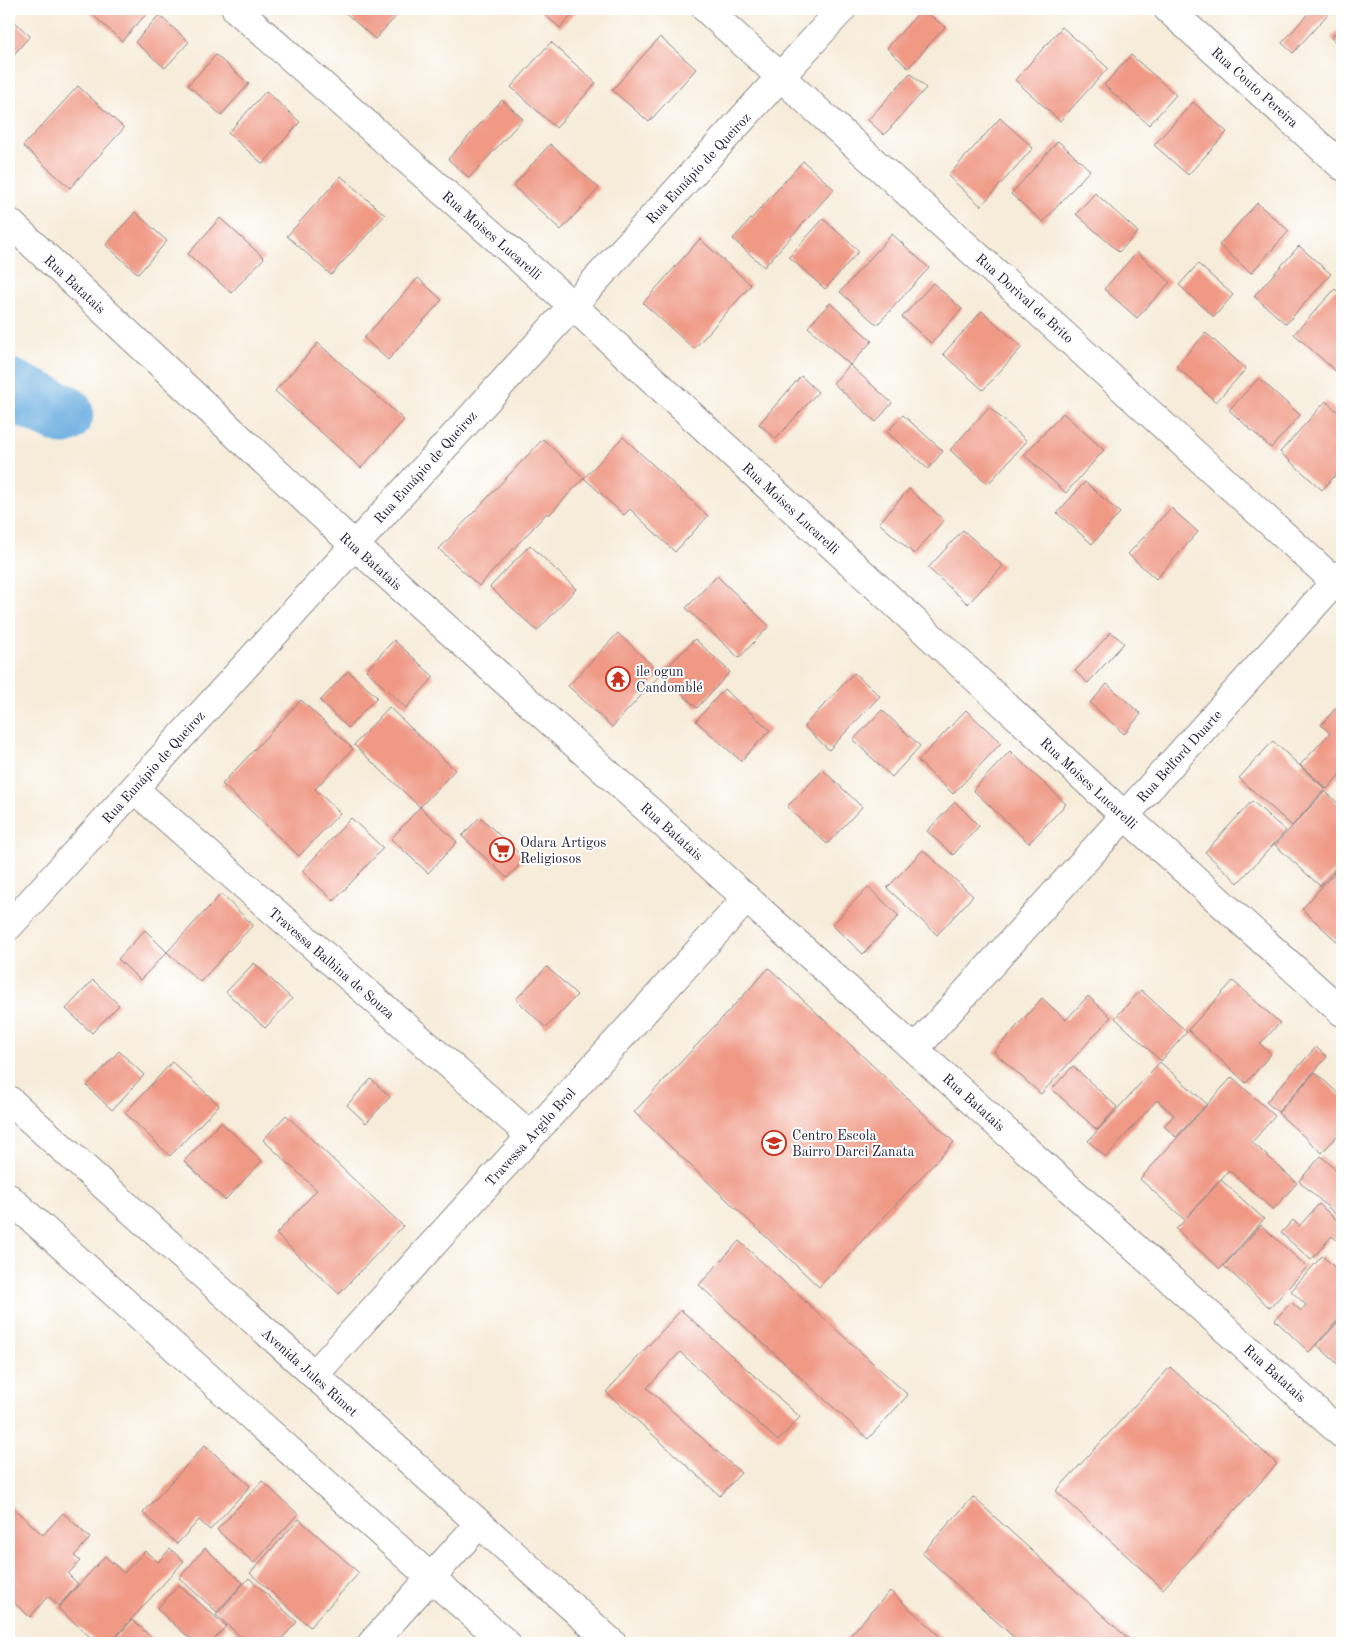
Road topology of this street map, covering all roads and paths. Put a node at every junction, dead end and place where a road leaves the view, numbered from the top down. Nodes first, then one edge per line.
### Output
1 (236, 9) edge
2 (706, 9) edge
3 (842, 9) edge
4 (1168, 9) edge
5 (782, 76) junction
6 (1342, 166) edge
7 (9, 222) edge
8 (572, 306) junction
9 (354, 545) junction
10 (1340, 582) edge
11 (134, 789) junction
12 (1125, 816) junction
13 (747, 898) junction
14 (9, 926) edge
15 (1342, 1012) edge
16 (915, 1049) junction
17 (9, 1100) edge
18 (531, 1136) junction
19 (9, 1198) edge
20 (314, 1375) junction
21 (1342, 1434) edge
22 (480, 1524) junction
23 (431, 1578) junction
24 (372, 1643) edge
25 (506, 1643) edge
26 (612, 1643) edge

1 - 8 street, Rua Moises Lucarelli
2 - 5 street, Rua Dorival de Brito
3 - 5 street, Rua Eunápio de Queiroz
4 - 6 street, Rua Couto Pereira
5 - 8 street, Rua Eunápio de Queiroz
5 - 10 street, Rua Dorival de Brito
7 - 9 street, Rua Batatais
8 - 9 street, Rua Eunápio de Queiroz
8 - 12 street, Rua Moises Lucarelli
9 - 11 street, Rua Eunápio de Queiroz
9 - 13 street, Rua Batatais
10 - 12 street, Rua Belford Duarte
11 - 14 street, Rua Eunápio de Queiroz
11 - 18 street, Travessa Balbina de Souza
12 - 15 street, Rua Moises Lucarelli
12 - 16 street, Rua Belford Duarte
13 - 16 street, Rua Batatais
13 - 18 street, Travessa Argilo Brol
16 - 21 street, Rua Batatais
17 - 20 street, Avenida Jules Rimet
18 - 20 street, Travessa Argilo Brol
19 - 23 street
20 - 22 street, Avenida Jules Rimet
22 - 23 street
22 - 26 street, Avenida Jules Rimet
23 - 24 street
23 - 25 street

